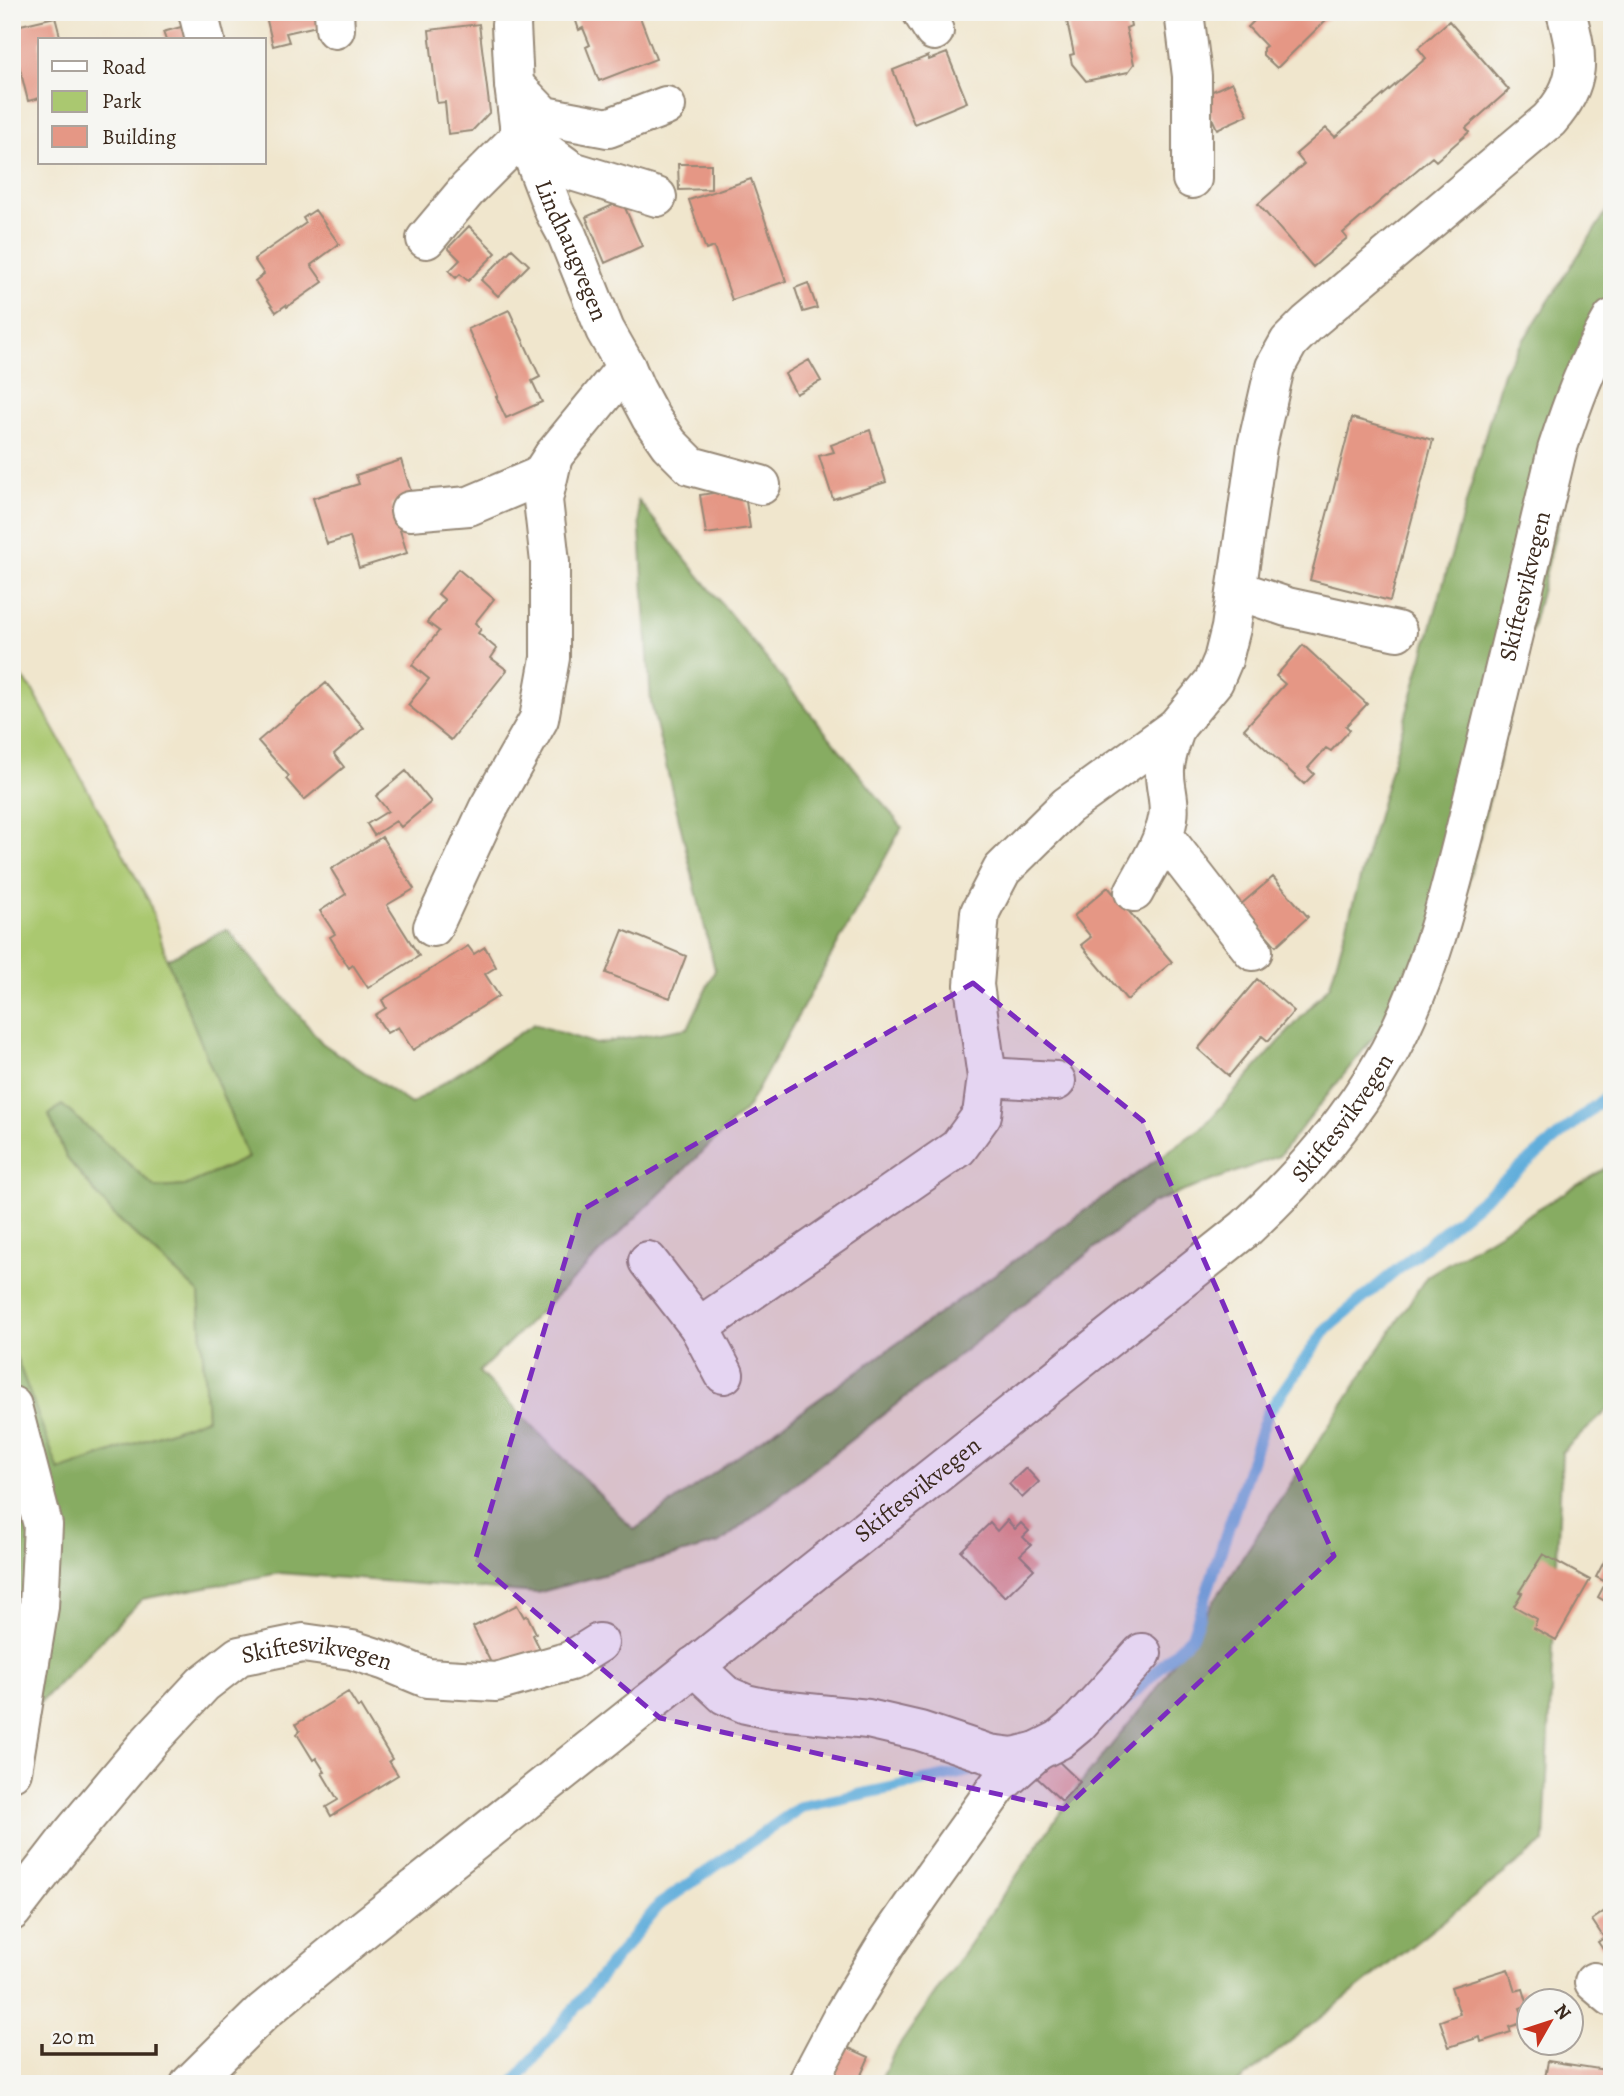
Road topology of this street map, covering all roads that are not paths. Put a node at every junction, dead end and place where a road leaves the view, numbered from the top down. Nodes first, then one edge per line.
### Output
1 (198, 12) edge
2 (513, 12) edge
3 (1184, 12) edge
4 (1566, 12) edge
5 (204, 38) edge
6 (514, 85) junction
7 (666, 106) dead end
8 (520, 133) junction
9 (1192, 179) dead end
10 (657, 197) dead end
11 (426, 239) dead end
12 (1612, 318) edge
13 (626, 367) junction
14 (553, 456) junction
15 (761, 485) dead end
16 (410, 511) dead end
17 (1237, 590) junction
18 (1397, 631) dead end
19 (1176, 727) junction
20 (1163, 835) junction
21 (1134, 892) dead end
22 (433, 927) dead end
23 (1253, 951) dead end
24 (987, 1077) junction
25 (1056, 1081) dead end
26 (648, 1261) dead end
27 (699, 1327) junction
28 (724, 1374) dead end
29 (12, 1406) edge
30 (599, 1643) dead end
31 (1142, 1653) dead end
32 (694, 1665) junction
33 (1038, 1751) junction
34 (12, 1771) edge
35 (12, 1911) edge
36 (190, 2084) edge
37 (807, 2084) edge

1 - 5 main road
2 - 6 main road, Lindhaugvegen
3 - 9 main road
4 - 17 main road
6 - 7 main road
6 - 8 main road, Lindhaugvegen
8 - 10 main road, Lindhaugvegen
8 - 11 main road
8 - 13 main road, Lindhaugvegen
12 - 32 main road, Skiftesvikvegen
13 - 14 main road
13 - 15 main road, Lindhaugvegen
14 - 16 main road
14 - 22 main road
17 - 18 main road
17 - 19 main road
19 - 20 main road
19 - 24 main road
20 - 21 main road
20 - 23 main road
24 - 25 main road
24 - 27 main road
26 - 27 main road
27 - 28 main road
29 - 34 main road
30 - 35 main road, Skiftesvikvegen
31 - 33 main road
32 - 33 main road
32 - 36 main road, Skiftesvikvegen
33 - 37 main road

